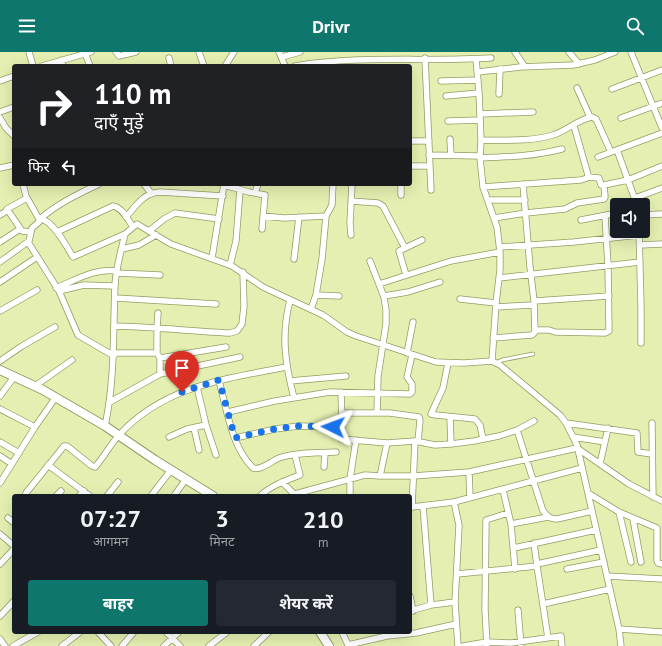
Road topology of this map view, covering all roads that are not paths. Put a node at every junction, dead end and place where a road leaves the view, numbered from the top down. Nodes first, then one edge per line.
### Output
1 (29, 52) edge
2 (116, 52) edge
3 (136, 52) edge
4 (199, 52) edge
5 (234, 52) edge
6 (300, 52) edge
7 (420, 52) edge
8 (515, 52) edge
9 (569, 52) edge
10 (631, 52) edge
11 (88, 53) edge
12 (611, 53) edge
13 (280, 54) edge
14 (68, 55) edge
15 (169, 58) dead end
16 (422, 58) junction
17 (491, 58) dead end
18 (393, 59) junction
19 (476, 59) junction
20 (62, 63) edge
21 (335, 63) edge
22 (33, 64) edge
23 (90, 64) edge
24 (170, 64) edge
25 (203, 64) edge
26 (227, 64) edge
27 (285, 64) edge
28 (308, 64) edge
29 (393, 64) edge
30 (579, 64) junction
31 (525, 67) junction
32 (500, 69) junction
33 (662, 70) edge
34 (478, 72) junction
35 (12, 77) edge
36 (642, 78) junction
37 (478, 80) junction
38 (441, 81) dead end
39 (0, 82) edge
40 (577, 88) dead end
41 (612, 89) dead end
42 (480, 93) junction
43 (499, 94) dead end
44 (446, 96) dead end
45 (662, 103) edge
46 (654, 106) junction
47 (12, 108) edge
48 (0, 112) edge
49 (533, 112) dead end
50 (480, 117) junction
51 (590, 117) junction
52 (0, 118) edge
53 (621, 118) dead end
54 (448, 121) dead end
55 (574, 126) junction
56 (662, 128) edge
57 (662, 133) edge
58 (12, 134) edge
59 (450, 139) dead end
60 (481, 140) junction
61 (412, 141) edge
62 (429, 142) junction
63 (562, 149) dead end
64 (617, 150) junction
65 (611, 152) junction
66 (429, 155) junction
67 (451, 155) junction
68 (480, 157) junction
69 (598, 157) dead end
70 (12, 166) edge
71 (412, 166) edge
72 (430, 166) junction
73 (662, 166) edge
74 (0, 168) edge
75 (588, 177) junction
76 (628, 180) junction
77 (523, 184) junction
78 (24, 186) edge
79 (93, 186) edge
80 (146, 186) edge
81 (224, 186) edge
82 (233, 186) edge
83 (257, 186) edge
84 (333, 186) edge
85 (352, 186) edge
86 (401, 186) edge
87 (604, 186) junction
88 (483, 187) junction
89 (662, 188) edge
90 (240, 190) junction
91 (431, 190) dead end
92 (151, 193) junction
93 (255, 193) junction
94 (401, 195) dead end
95 (223, 196) junction
96 (27, 198) junction
97 (636, 198) joint
98 (488, 200) junction
99 (525, 200) junction
100 (351, 201) junction
101 (8, 210) junction
102 (526, 212) junction
103 (662, 214) edge
104 (0, 215) edge
105 (610, 215) edge
106 (650, 215) edge
107 (263, 216) junction
108 (326, 216) junction
109 (605, 216) junction
110 (126, 217) junction
111 (299, 217) junction
112 (494, 218) junction
113 (219, 219) junction
114 (39, 220) junction
115 (581, 220) dead end
116 (133, 227) junction
117 (20, 229) junction
118 (262, 229) dead end
119 (149, 231) junction
120 (31, 232) junction
121 (57, 232) junction
122 (124, 234) junction
123 (156, 235) junction
124 (351, 235) dead end
125 (607, 238) junction
126 (610, 238) edge
127 (639, 238) edge
128 (422, 240) dead end
129 (0, 242) edge
130 (28, 242) junction
131 (528, 244) junction
132 (662, 244) edge
133 (640, 246) junction
134 (405, 248) junction
135 (122, 249) junction
136 (500, 250) junction
137 (37, 257) junction
138 (212, 258) junction
139 (294, 259) dead end
140 (370, 261) dead end
141 (0, 262) edge
142 (640, 262) junction
143 (230, 265) junction
144 (608, 265) junction
145 (116, 272) junction
146 (243, 272) junction
147 (531, 273) junction
148 (406, 275) junction
149 (160, 276) dead end
150 (500, 278) junction
151 (0, 282) edge
152 (440, 282) dead end
153 (379, 284) junction
154 (115, 286) junction
155 (37, 290) dead end
156 (57, 290) junction
157 (316, 295) junction
158 (339, 296) dead end
159 (384, 296) junction
160 (609, 296) junction
161 (115, 298) junction
162 (460, 299) dead end
163 (290, 300) junction
164 (534, 303) junction
165 (216, 304) dead end
166 (496, 305) junction
167 (311, 309) junction
168 (0, 311) edge
169 (158, 313) dead end
170 (413, 322) dead end
171 (115, 326) junction
172 (55, 327) dead end
173 (156, 327) junction
174 (536, 330) junction
175 (493, 338) junction
176 (641, 343) dead end
177 (383, 345) junction
178 (226, 347) dead end
179 (114, 354) junction
180 (409, 354) junction
181 (534, 354) dead end
182 (159, 356) junction
183 (240, 357) dead end
184 (72, 360) dead end
185 (0, 361) edge
186 (448, 362) junction
187 (494, 362) junction
188 (286, 367) junction
189 (0, 370) edge
190 (160, 374) junction
191 (346, 376) dead end
192 (14, 377) junction
193 (219, 380) junction
194 (290, 381) junction
195 (35, 386) junction
196 (197, 387) junction
197 (341, 392) junction
198 (376, 393) junction
199 (0, 396) edge
200 (56, 397) junction
201 (294, 398) junction
202 (110, 402) junction
203 (0, 409) edge
204 (228, 412) junction
205 (342, 413) junction
206 (377, 413) junction
207 (450, 417) junction
208 (534, 421) dead end
209 (566, 423) junction
210 (652, 423) dead end
211 (206, 425) junction
212 (105, 426) junction
213 (35, 427) junction
214 (194, 428) junction
215 (608, 428) junction
216 (517, 430) junction
217 (119, 435) junction
218 (169, 437) dead end
219 (573, 437) junction
220 (235, 438) junction
221 (342, 439) dead end
222 (483, 439) junction
223 (356, 440) junction
224 (0, 442) edge
225 (417, 442) junction
226 (605, 442) junction
227 (387, 443) junction
228 (451, 444) junction
229 (577, 448) junction
230 (199, 450) dead end
231 (336, 452) dead end
232 (19, 453) junction
233 (325, 453) junction
234 (652, 454) junction
235 (216, 455) dead end
236 (295, 455) junction
237 (0, 456) edge
238 (527, 458) junction
239 (12, 464) junction
240 (600, 464) junction
241 (48, 465) junction
242 (324, 467) dead end
243 (582, 468) junction
244 (171, 470) junction
245 (469, 472) junction
246 (380, 476) junction
247 (413, 476) junction
248 (186, 479) junction
249 (350, 479) junction
250 (118, 482) dead end
251 (282, 482) junction
252 (534, 482) junction
253 (0, 483) edge
254 (503, 490) junction
255 (61, 491) dead end
256 (588, 493) junction
257 (26, 494) edge
258 (58, 494) edge
259 (82, 494) edge
260 (109, 494) edge
261 (153, 494) edge
262 (175, 494) edge
263 (210, 494) edge
264 (263, 494) edge
265 (295, 494) edge
266 (299, 494) edge
267 (350, 494) edge
268 (412, 494) edge
269 (653, 497) junction
270 (470, 498) junction
271 (662, 501) edge
272 (454, 502) junction
273 (423, 506) junction
274 (412, 507) edge
275 (592, 511) junction
276 (619, 512) junction
277 (508, 513) junction
278 (548, 517) junction
279 (8, 518) dead end
280 (633, 519) junction
281 (12, 521) edge
282 (511, 524) junction
283 (596, 530) junction
284 (0, 534) edge
285 (534, 543) junction
286 (12, 544) edge
287 (514, 548) junction
288 (601, 550) junction
289 (12, 551) edge
290 (604, 562) junction
291 (631, 562) dead end
292 (641, 562) dead end
293 (0, 564) edge
294 (662, 564) edge
295 (537, 565) junction
296 (515, 569) junction
297 (567, 569) dead end
298 (486, 571) junction
299 (457, 574) junction
300 (607, 576) junction
301 (662, 579) edge
302 (610, 589) junction
303 (456, 602) junction
304 (12, 603) edge
305 (543, 604) junction
306 (431, 605) junction
307 (518, 610) dead end
308 (412, 611) edge
309 (0, 616) edge
310 (456, 624) junction
311 (620, 629) junction
312 (662, 632) edge
313 (412, 633) edge
314 (34, 634) edge
315 (77, 634) edge
316 (100, 634) edge
317 (132, 634) edge
318 (168, 634) edge
319 (177, 634) edge
320 (224, 634) edge
321 (267, 634) edge
322 (321, 634) edge
323 (343, 634) edge
324 (406, 634) edge
325 (172, 638) junction
326 (548, 638) junction
327 (0, 639) edge
328 (487, 644) edge
329 (521, 644) edge
330 (5, 646) edge
331 (13, 646) edge
332 (62, 646) edge
333 (111, 646) edge
334 (122, 646) edge
335 (164, 646) edge
336 (180, 646) edge
337 (209, 646) edge
338 (254, 646) edge
339 (329, 646) edge
340 (458, 646) edge
341 (463, 646) edge
342 (562, 646) edge
343 (621, 646) edge

1 - 22 street
2 - 3 street
4 - 25 street
5 - 26 street
6 - 13 street
7 - 16 street
8 - 31 street
9 - 30 street
10 - 36 street
11 - 14 street
11 - 23 street
12 - 30 street
13 - 27 street
14 - 20 street
15 - 24 street
16 - 18 street
16 - 19 street
16 - 62 street
17 - 19 street
18 - 21 street
18 - 29 street
19 - 34 street
21 - 28 street
30 - 31 street
31 - 32 street
32 - 34 street
32 - 43 street
33 - 36 street
34 - 37 street
35 - 39 street
36 - 41 street
36 - 46 street
37 - 38 street
37 - 42 street
40 - 51 street
42 - 44 street
42 - 50 street
45 - 46 street
46 - 53 street
46 - 56 street
47 - 48 street
49 - 50 street
50 - 54 street
50 - 60 street
51 - 55 street
51 - 65 street
52 - 58 street
55 - 60 street
55 - 75 street
57 - 64 street
59 - 67 street
60 - 68 street
61 - 62 street
62 - 66 street
63 - 68 street
64 - 65 street
64 - 76 street
65 - 69 street
66 - 67 street
66 - 72 street
67 - 68 street
68 - 88 street
70 - 74 street
71 - 72 street
72 - 91 street
73 - 76 street
75 - 77 street
75 - 87 street
76 - 87 street
76 - 97 street
77 - 88 street
77 - 99 street
78 - 96 street
79 - 114 street
80 - 92 street
81 - 95 street
82 - 90 street
83 - 93 street
84 - 108 street
85 - 100 street
86 - 94 street
87 - 102 street
88 - 98 street
89 - 97 street
90 - 93 street
90 - 143 street
92 - 95 street
92 - 110 street
93 - 107 street
95 - 113 street
96 - 101 street
96 - 114 street
98 - 99 street
98 - 112 street
99 - 102 street
100 - 124 street
100 - 134 street
101 - 104 street
101 - 117 street
102 - 112 street
102 - 131 street
103 - 106 street
105 - 109 street
107 - 111 street
107 - 118 street
108 - 111 street
108 - 157 street
109 - 115 street
109 - 125 street
110 - 116 street
110 - 121 street
111 - 139 street
112 - 136 street
113 - 119 street
113 - 138 street
114 - 120 street
114 - 121 street
116 - 119 street
116 - 122 street
117 - 120 street
117 - 129 street
119 - 123 street
120 - 130 street
121 - 122 street
122 - 135 street
123 - 135 street
123 - 138 street
125 - 126 street
125 - 131 street
125 - 144 street
127 - 133 street
128 - 134 street
130 - 137 street
130 - 141 street
131 - 136 street
131 - 147 street
132 - 133 street
133 - 142 street
134 - 148 street
135 - 145 street
136 - 148 street
136 - 150 street
137 - 151 street
137 - 156 street
138 - 143 street
140 - 153 street
142 - 144 street
142 - 176 street
143 - 146 street
144 - 147 street
144 - 160 street
145 - 149 street
145 - 154 street
145 - 156 street
146 - 163 street
146 - 173 street
147 - 150 street
147 - 164 street
148 - 153 street
150 - 166 street
152 - 159 street
153 - 159 street
154 - 156 street
154 - 161 street
155 - 168 street
156 - 179 street
157 - 158 street
157 - 167 street
159 - 177 street
160 - 164 street
160 - 174 street
161 - 165 street
161 - 171 street
162 - 166 street
163 - 167 street
163 - 188 street
164 - 166 street
164 - 174 street
166 - 175 street
167 - 177 street
169 - 173 street
170 - 180 street
171 - 173 street
171 - 179 street
172 - 185 street
173 - 182 street
174 - 175 street
175 - 187 street
177 - 180 street
177 - 198 street
178 - 182 street
179 - 182 street
179 - 202 street
180 - 186 street
180 - 198 street
181 - 187 lane
182 - 190 street
183 - 190 street
184 - 195 street
186 - 187 street
186 - 207 street
187 - 209 street
188 - 193 street
188 - 194 street
189 - 192 street
190 - 202 street
191 - 194 street
192 - 195 street
192 - 199 street
193 - 196 street
193 - 204 street
194 - 201 street
195 - 200 street
196 - 211 street
196 - 217 street
197 - 198 street
197 - 201 street
197 - 205 street
198 - 206 street
200 - 212 street
200 - 213 street
201 - 204 street
202 - 212 street
203 - 213 street
204 - 220 street
205 - 206 street
205 - 220 street
206 - 225 street
207 - 222 street
207 - 228 street
208 - 216 street
209 - 215 street
209 - 219 street
210 - 234 street
211 - 214 street
211 - 235 street
212 - 217 street
213 - 232 street
214 - 218 street
214 - 230 street
215 - 226 street
215 - 234 street
216 - 222 street
216 - 238 street
217 - 241 street
217 - 244 street
219 - 226 street
219 - 229 street
220 - 236 street
221 - 223 street
222 - 228 street
223 - 227 street
223 - 249 street
224 - 232 street
225 - 227 street
225 - 228 street
225 - 247 street
226 - 240 street
227 - 246 street
229 - 238 street
229 - 240 street
229 - 243 street
231 - 233 street
232 - 239 street
233 - 236 street
233 - 242 street
234 - 269 street
236 - 251 street
237 - 239 street
238 - 245 street
238 - 252 street
239 - 253 street
240 - 269 street
241 - 257 street
241 - 259 street
243 - 252 street
243 - 256 street
244 - 248 street
244 - 261 street
245 - 247 street
245 - 270 street
246 - 247 street
246 - 249 street
247 - 268 street
248 - 262 street
248 - 263 street
249 - 266 street
249 - 267 street
250 - 260 street
251 - 264 street
251 - 265 street
252 - 254 street
252 - 278 street
254 - 270 street
254 - 277 street
255 - 258 street
256 - 275 street
256 - 276 street
269 - 271 street
270 - 272 street
272 - 273 street
272 - 299 street
273 - 274 street
273 - 306 street
275 - 278 street
275 - 283 street
276 - 280 street
276 - 291 street
277 - 282 street
277 - 298 street
278 - 282 street
279 - 281 street
280 - 292 street
280 - 294 street
282 - 287 street
283 - 285 street
283 - 288 street
284 - 286 street
285 - 287 street
285 - 295 street
287 - 296 street
288 - 290 street
288 - 295 street
289 - 293 street
290 - 297 street
290 - 300 street
295 - 296 street
295 - 305 street
296 - 298 street
298 - 299 street
298 - 328 street
299 - 303 street
300 - 301 street
300 - 302 street
302 - 305 street
302 - 311 street
303 - 306 street
303 - 310 street
304 - 309 street
305 - 326 street
306 - 308 street
307 - 329 street
310 - 313 street
310 - 340 street
311 - 312 street
311 - 343 street
314 - 331 street
315 - 332 street
316 - 333 street
317 - 334 street
318 - 325 street
319 - 325 street
320 - 337 street
321 - 338 street
322 - 339 street
323 - 324 street
325 - 335 street
325 - 336 street
326 - 329 street
326 - 342 street
327 - 330 street
328 - 329 street
328 - 341 street

